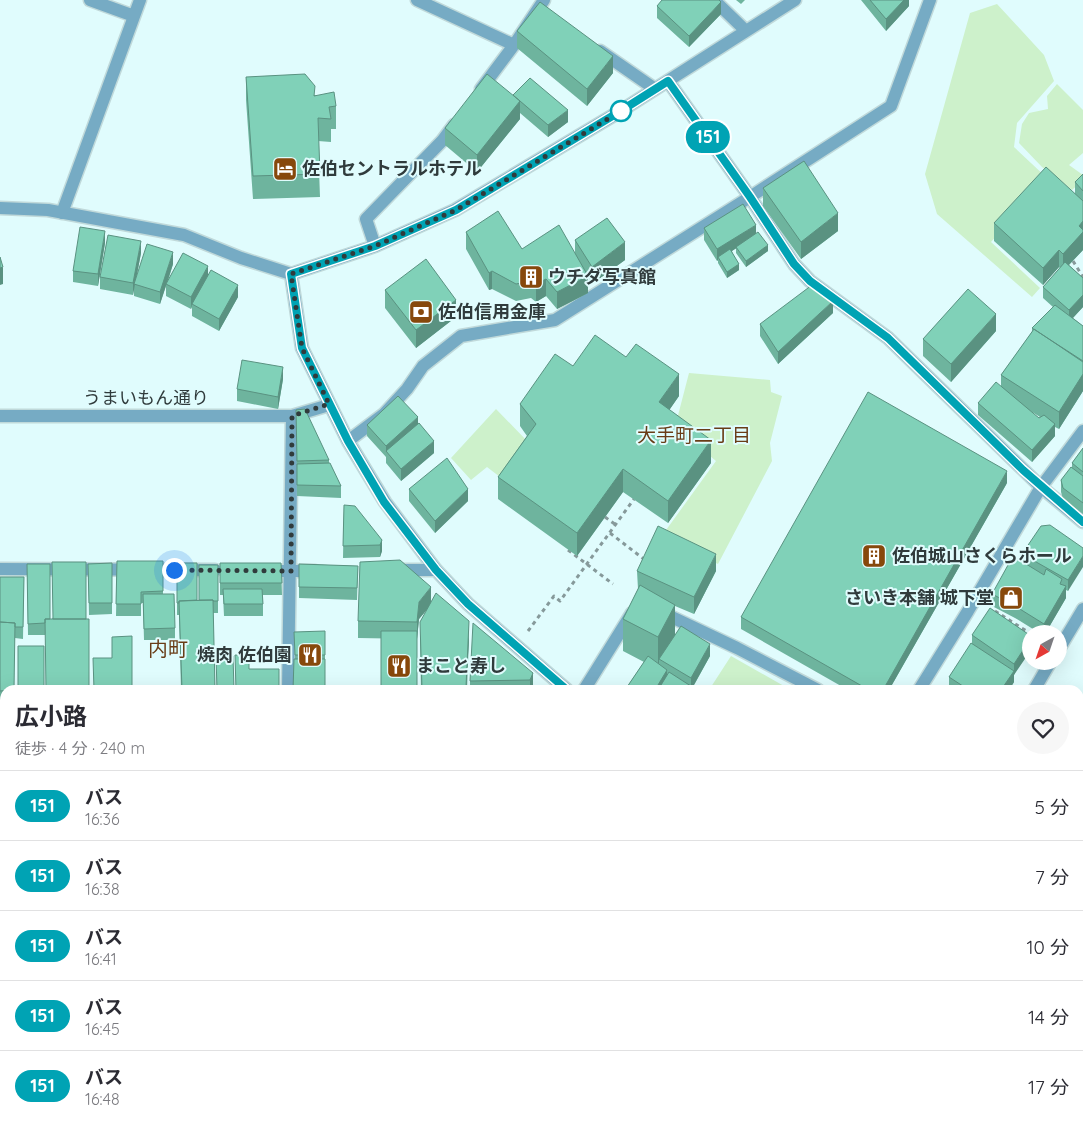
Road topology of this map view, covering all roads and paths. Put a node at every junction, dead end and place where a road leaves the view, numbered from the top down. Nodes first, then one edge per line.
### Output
1 (90, 0) edge
2 (140, 0) edge
3 (417, 0) edge
4 (714, 0) edge
5 (795, 0) edge
6 (930, 0) edge
7 (543, 8) edge
8 (134, 16) junction
9 (746, 31) junction
10 (587, 42) edge
11 (514, 45) junction
12 (668, 81) junction
13 (655, 89) junction
14 (472, 101) edge
15 (460, 117) edge
16 (750, 197) junction
17 (0, 208) edge
18 (62, 213) junction
19 (375, 246) junction
20 (1073, 261) edge
21 (291, 274) junction
22 (1083, 277) edge
23 (329, 404) junction
24 (0, 416) edge
25 (292, 416) junction
26 (1083, 431) edge
27 (348, 441) junction
28 (1041, 487) junction
29 (634, 500) edge
30 (605, 517) edge
31 (1083, 522) edge
32 (616, 525) junction
33 (610, 533) junction
34 (568, 550) edge
35 (649, 563) edge
36 (587, 564) junction
37 (0, 569) edge
38 (223, 570) edge
39 (386, 570) edge
40 (436, 570) junction
41 (252, 571) edge
42 (291, 571) junction
43 (329, 571) edge
44 (612, 584) dead end
45 (1083, 609) edge
46 (993, 610) edge
47 (1022, 628) edge
48 (528, 631) dead end
49 (1068, 634) edge
50 (1046, 670) edge
51 (288, 685) edge
52 (561, 685) edge
53 (587, 685) edge
54 (808, 685) edge
55 (922, 685) edge
56 (1037, 685) edge

1 - 8 street
2 - 8 street
3 - 11 street
4 - 9 street
5 - 9 street
6 - 16 street
7 - 11 street
8 - 18 street
9 - 12 street
10 - 13 street
11 - 14 street
12 - 13 street
12 - 16 street
13 - 19 street
15 - 19 street
16 - 27 street
16 - 28 street
17 - 18 street
18 - 21 street
19 - 21 street
20 - 22 path
21 - 23 street
23 - 25 street, うまいもん通り
23 - 27 street
24 - 25 street, うまいもん通り
25 - 42 street
26 - 28 street
27 - 40 street
28 - 31 street
28 - 55 street
29 - 32 path
30 - 32 path
32 - 33 path
33 - 35 path
33 - 36 path
34 - 36 path
36 - 44 path
36 - 48 path
37 - 38 street
39 - 40 street
40 - 52 street
41 - 42 street
42 - 43 street
42 - 51 street
45 - 49 street
46 - 47 path
50 - 56 street
53 - 54 street

